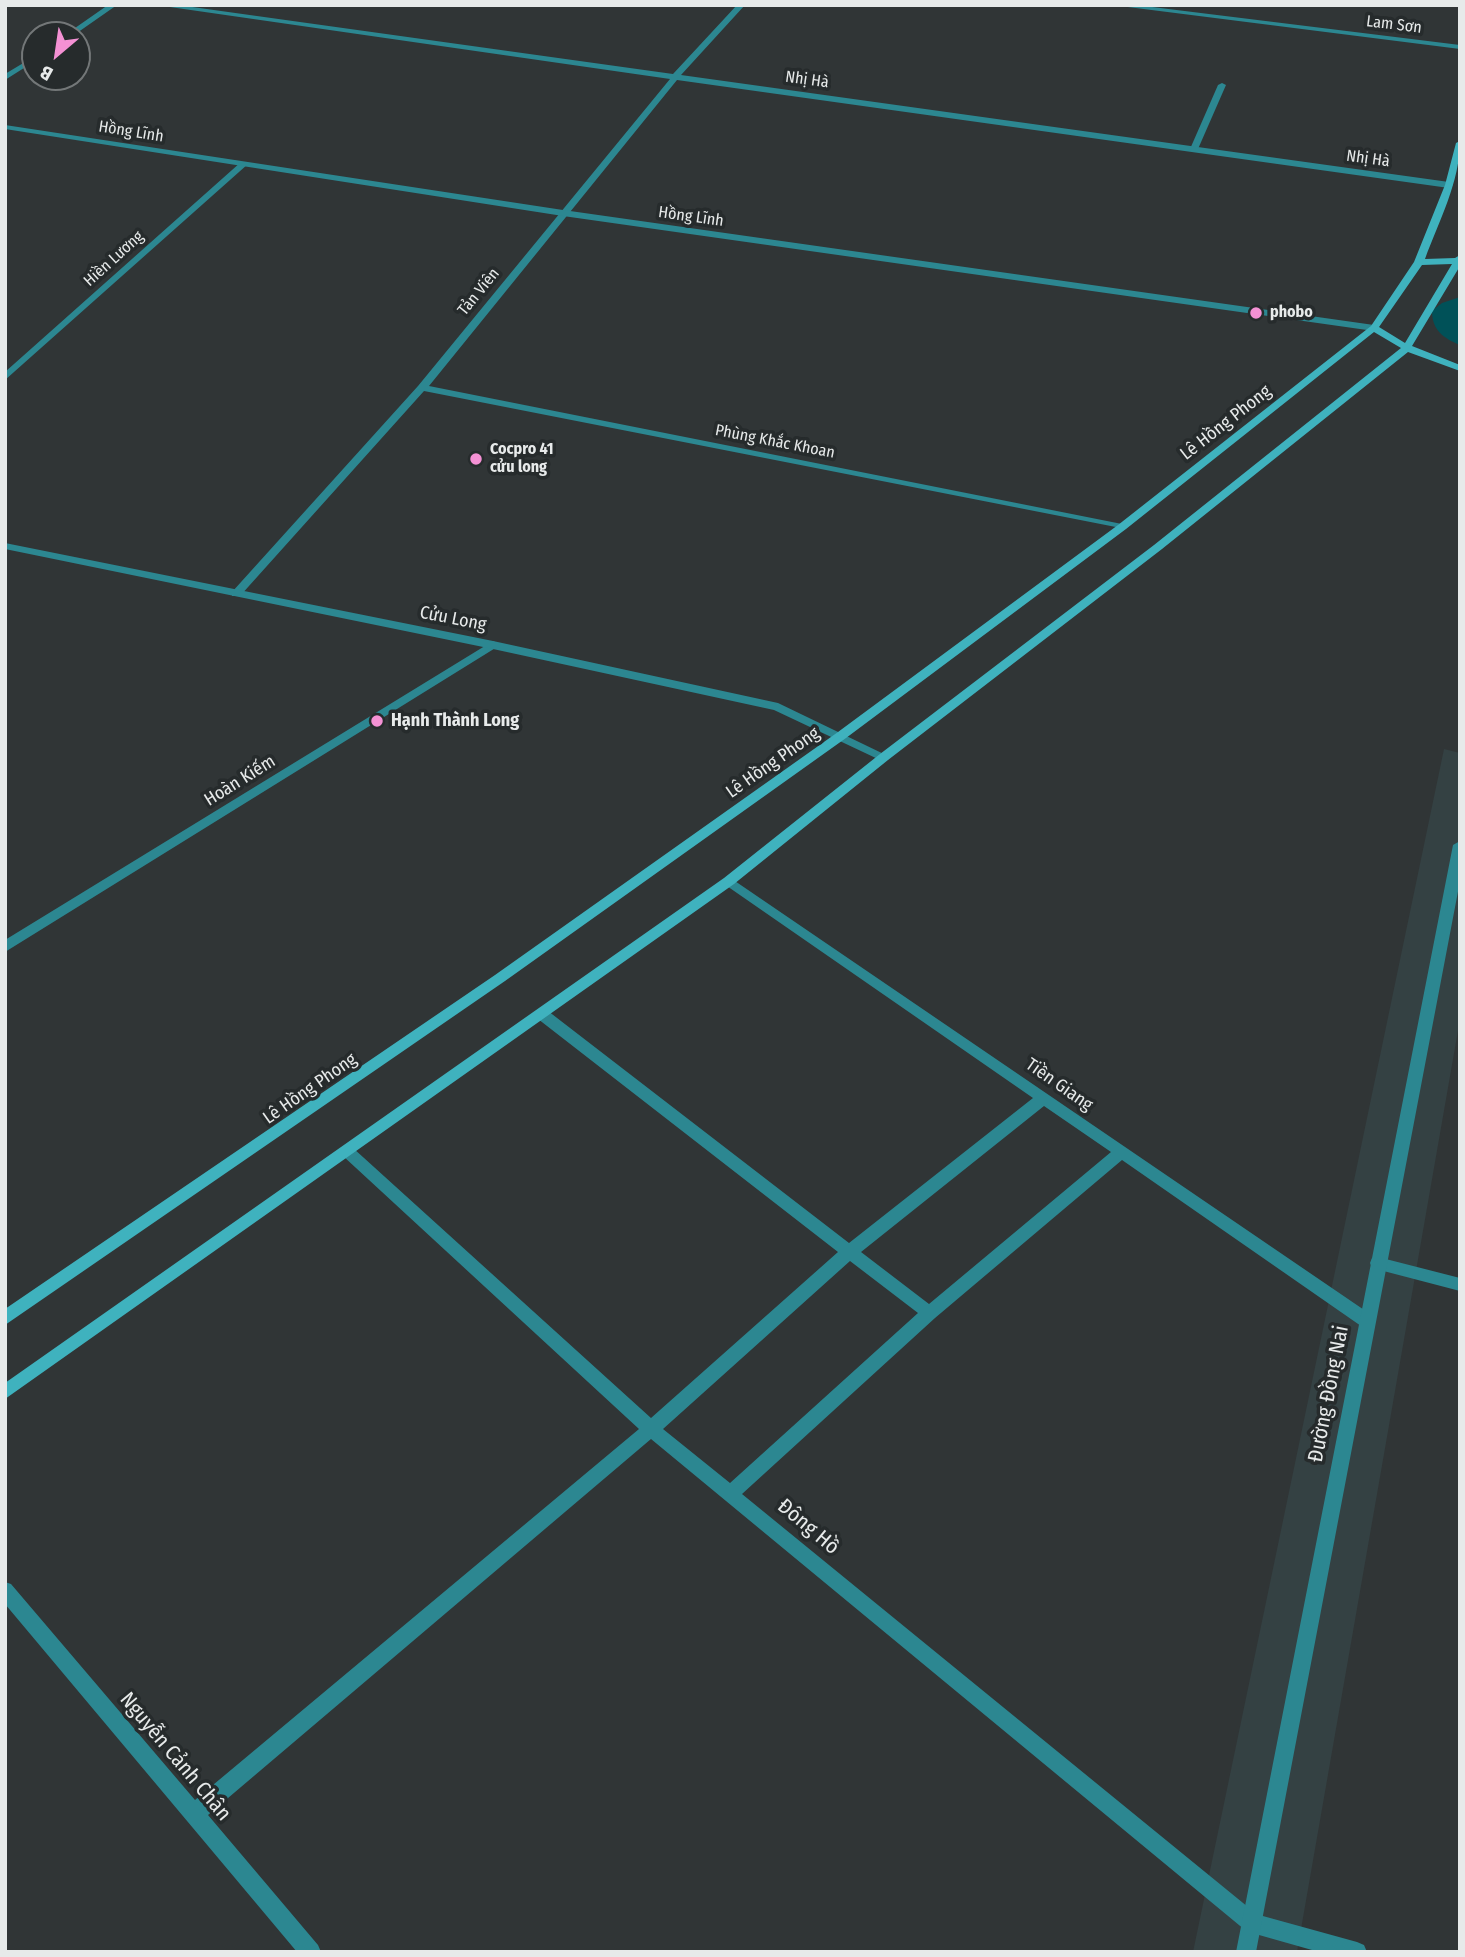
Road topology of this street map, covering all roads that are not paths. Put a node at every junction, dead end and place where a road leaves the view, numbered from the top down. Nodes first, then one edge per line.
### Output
1 (113, 5) edge
2 (160, 5) edge
3 (741, 5) edge
4 (1116, 5) edge
5 (90, 21) edge
6 (1460, 47) edge
7 (21, 67) edge
8 (676, 76) junction
9 (5, 78) edge
10 (1222, 85) dead end
11 (5, 127) edge
12 (1460, 143) edge
13 (1194, 149) junction
14 (244, 164) junction
15 (1449, 185) junction
16 (563, 213) junction
17 (1459, 260) edge
18 (1419, 262) junction
19 (1374, 328) junction
20 (1406, 349) junction
21 (1460, 368) edge
22 (5, 377) edge
23 (422, 388) junction
24 (1122, 527) junction
25 (5, 547) edge
26 (236, 594) junction
27 (493, 645) junction
28 (842, 735) junction
29 (884, 757) junction
30 (1460, 845) edge
31 (729, 881) junction
32 (5, 947) edge
33 (543, 1015) junction
34 (1044, 1098) junction
35 (348, 1152) junction
36 (1122, 1152) junction
37 (849, 1252) junction
38 (1378, 1263) junction
39 (1460, 1285) edge
40 (929, 1313) junction
41 (5, 1318) edge
42 (1367, 1321) junction
43 (5, 1392) edge
44 (651, 1429) junction
45 (731, 1493) junction
46 (5, 1591) edge
47 (194, 1814) junction
48 (1252, 1923) junction
49 (311, 1952) edge
50 (1246, 1952) edge
51 (1357, 1952) edge

1 - 5 street
2 - 8 street, Nhị Hà
3 - 8 street, Tản Viên
4 - 6 street, Lam Sơn
7 - 9 street
8 - 13 street, Nhị Hà
8 - 16 street, Tản Viên
10 - 13 street
11 - 14 street, Hồng Lĩnh
12 - 15 main road, Lê Hồng Phong
13 - 15 street, Nhị Hà
14 - 16 street, Hồng Lĩnh
14 - 22 street, Hiền Lương
15 - 18 main road, Lê Hồng Phong
16 - 19 street, Hồng Lĩnh
16 - 23 street, Tản Viên
17 - 18 main road
17 - 20 main road
18 - 19 main road, Lê Hồng Phong
19 - 20 main road
19 - 24 main road, Lê Hồng Phong
20 - 21 main road
20 - 29 main road
23 - 24 street, Phùng Khắc Khoan
23 - 26 street, Tản Viên
24 - 28 main road, Lê Hồng Phong
25 - 26 street, Cửu Long
26 - 27 street, Cửu Long
27 - 28 street, Cửu Long
27 - 32 street, Hoàn Kiếm
28 - 29 street, Cửu Long
28 - 41 main road, Lê Hồng Phong
29 - 31 main road
30 - 38 street, Đường Đồng Nai
31 - 33 main road
31 - 34 street, Tiền Giang
33 - 35 main road
33 - 37 street
34 - 36 street, Tiền Giang
34 - 37 street
35 - 43 main road
35 - 44 street, Đông Hồ
36 - 40 street
36 - 42 street, Tiền Giang
37 - 40 street
37 - 44 street
38 - 39 street
38 - 42 street, Đường Đồng Nai
40 - 45 street
42 - 48 street, Đường Đồng Nai
44 - 45 street, Đông Hồ
44 - 47 street
45 - 48 street, Đông Hồ
46 - 47 street, Nguyễn Cảnh Chân
47 - 49 street, Nguyễn Cảnh Chân
48 - 50 street, Đường Đồng Nai
48 - 51 street

